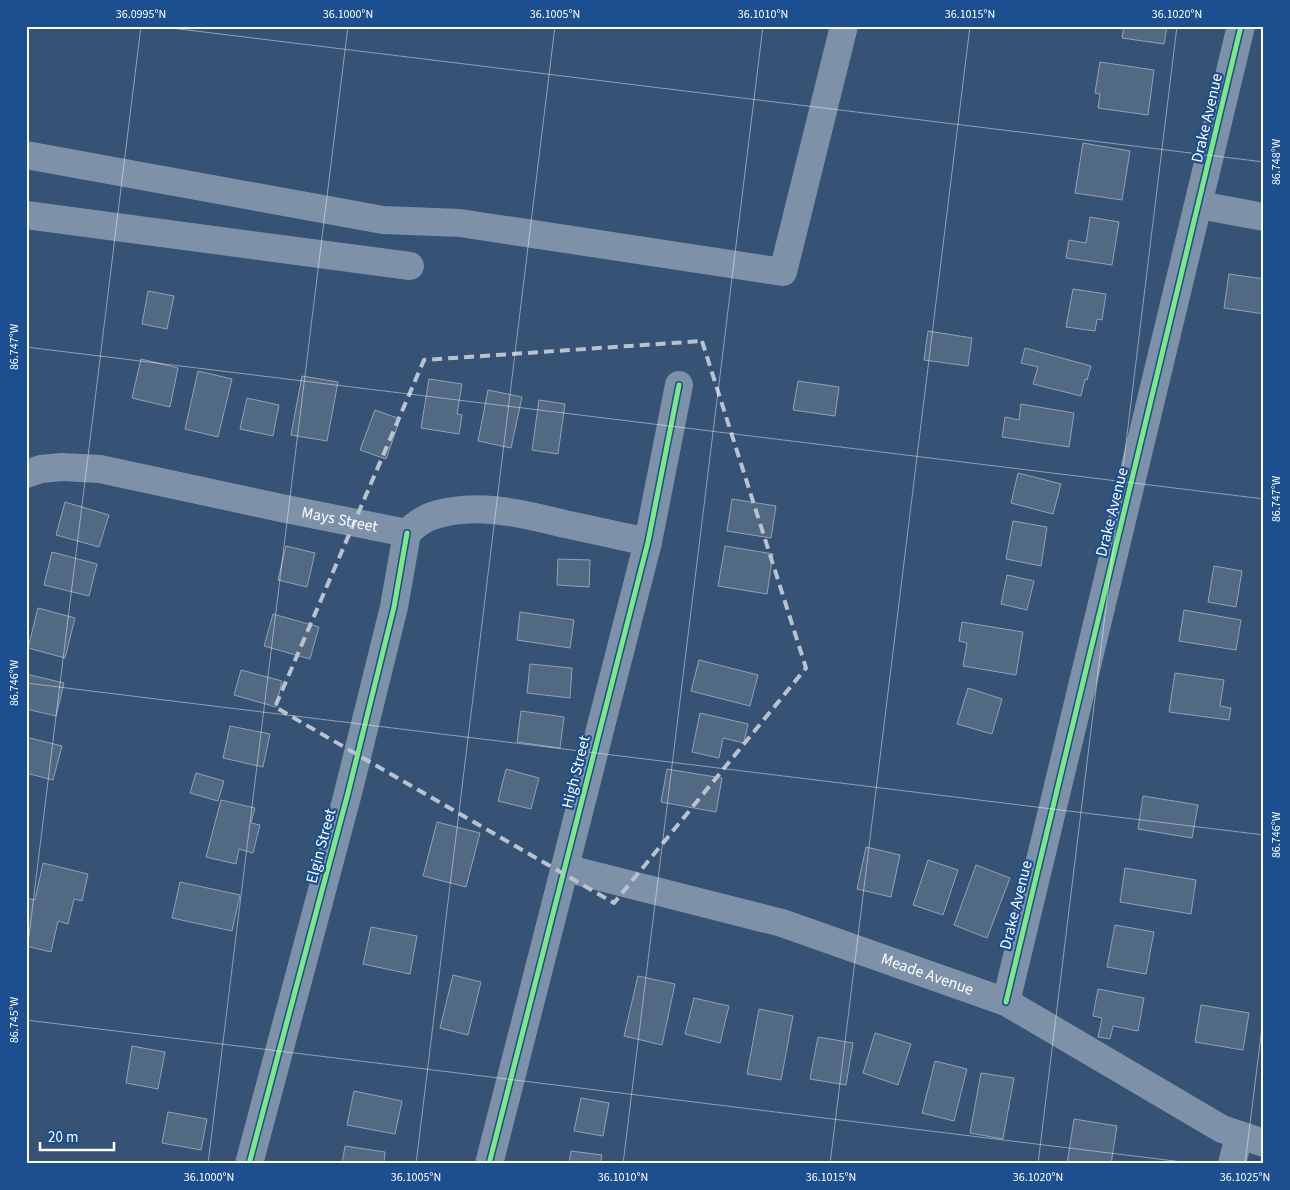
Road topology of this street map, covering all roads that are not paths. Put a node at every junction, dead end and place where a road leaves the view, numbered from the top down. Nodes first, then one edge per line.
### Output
1 (844, 26) edge
2 (1241, 26) edge
3 (26, 155) edge
4 (1199, 205) junction
5 (26, 215) edge
6 (1264, 217) edge
7 (410, 266) dead end
8 (679, 385) dead end
9 (26, 474) edge
10 (407, 533) junction
11 (648, 542) junction
12 (565, 868) junction
13 (1006, 1002) junction
14 (1251, 1139) edge
15 (249, 1164) edge
16 (489, 1164) edge
17 (1232, 1164) edge

1 - 3 street
2 - 4 street, Drake Avenue
4 - 6 street
4 - 13 street, Drake Avenue
5 - 7 street
8 - 11 street, High Street
9 - 10 street, Mays Street
10 - 11 street
10 - 15 street, Elgin Street
11 - 12 street, High Street
12 - 13 street, Meade Avenue
12 - 16 street, High Street
13 - 14 street, Meade Avenue
14 - 17 street

